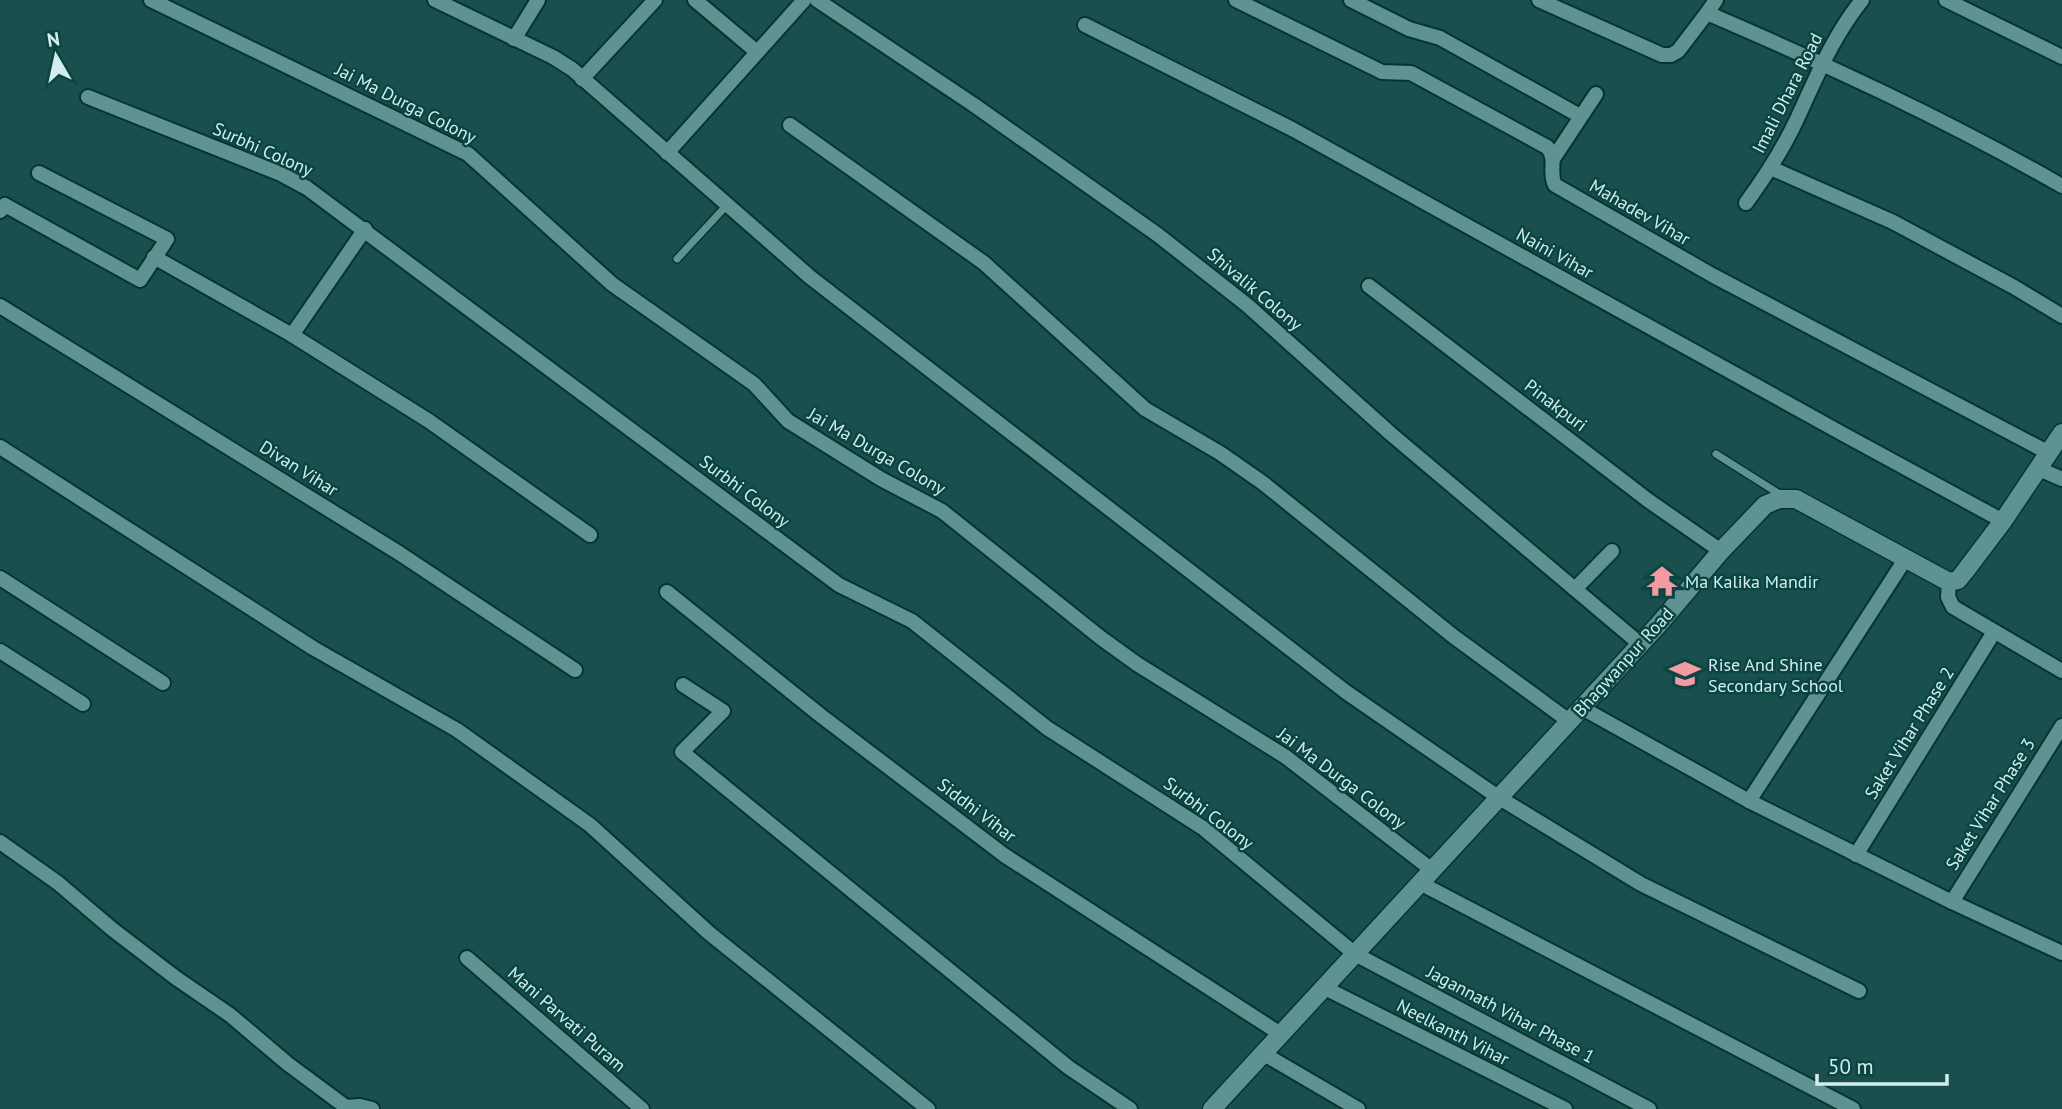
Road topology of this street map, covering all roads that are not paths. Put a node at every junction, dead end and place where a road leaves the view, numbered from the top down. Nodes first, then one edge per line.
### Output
1 (151, 0) edge
2 (435, 0) edge
3 (538, 0) edge
4 (655, 0) edge
5 (695, 0) edge
6 (804, 0) edge
7 (817, 0) edge
8 (1236, 0) edge
9 (1351, 0) edge
10 (1539, 0) edge
11 (1716, 0) edge
12 (1862, 0) edge
13 (1947, 0) edge
14 (1707, 13) junction
15 (1085, 25) dead end
16 (514, 39) junction
17 (757, 52) junction
18 (2062, 57) edge
19 (1822, 63) junction
20 (582, 79) junction
21 (1596, 94) dead end
22 (88, 97) dead end
23 (1580, 116) junction
24 (790, 125) dead end
25 (667, 153) junction
26 (1553, 159) junction
27 (1771, 168) junction
28 (39, 173) dead end
29 (2062, 186) edge
30 (1746, 203) dead end
31 (727, 205) junction
32 (0, 211) edge
33 (365, 229) junction
34 (154, 257) junction
35 (677, 259) dead end
36 (1369, 286) dead end
37 (0, 306) edge
38 (2062, 317) edge
39 (292, 335) junction
40 (2062, 433) edge
41 (0, 447) edge
42 (1716, 454) dead end
43 (2044, 461) junction
44 (2062, 479) edge
45 (1786, 499) junction
46 (2003, 521) junction
47 (590, 535) dead end
48 (1612, 551) dead end
49 (1721, 551) junction
50 (1906, 558) junction
51 (0, 578) edge
52 (1949, 582) junction
53 (1575, 589) junction
54 (667, 592) dead end
55 (1994, 632) junction
56 (1640, 644) junction
57 (0, 651) edge
58 (575, 670) dead end
59 (2062, 671) edge
60 (163, 683) dead end
61 (683, 685) dead end
62 (83, 704) dead end
63 (1582, 708) junction
64 (1569, 721) junction
65 (2062, 726) edge
66 (1497, 797) junction
67 (1749, 801) junction
68 (0, 842) edge
69 (1857, 855) junction
70 (1426, 877) junction
71 (1952, 902) junction
72 (2062, 953) edge
73 (1356, 954) junction
74 (467, 958) dead end
75 (1325, 988) junction
76 (1859, 991) dead end
77 (1282, 1035) junction
78 (1264, 1054) junction
79 (345, 1108) edge
80 (372, 1109) edge
81 (642, 1109) edge
82 (928, 1109) edge
83 (1130, 1109) edge
84 (1212, 1109) edge
85 (1358, 1109) edge
86 (1565, 1109) edge
87 (1649, 1109) edge
88 (1853, 1109) edge

1 - 70 street, Jai Ma Durga Colony
2 - 16 street
3 - 16 street
4 - 20 street
5 - 17 street
6 - 17 street
7 - 53 street, Shivalik Colony
8 - 26 street
9 - 23 street
10 - 14 street
11 - 14 street
12 - 19 street, Imali Dhara Road
13 - 18 street
14 - 19 street
15 - 46 street, Naini Vihar
16 - 20 street
17 - 25 street
19 - 27 street, Imali Dhara Road
19 - 29 street
20 - 25 street
21 - 23 street
22 - 33 street, Surbhi Colony
23 - 26 street
24 - 64 street
25 - 31 street
26 - 43 street, Mahadev Vihar
27 - 30 street, Imali Dhara Road
27 - 38 street
28 - 34 street
31 - 35 lane
31 - 66 street
32 - 34 street
33 - 39 street
33 - 73 street, Surbhi Colony
34 - 39 street
36 - 49 street, Pinakpuri
37 - 58 street, Divan Vihar
39 - 47 street
40 - 43 street
41 - 82 street
42 - 45 lane
43 - 44 street, Mahadev Vihar
43 - 46 street
45 - 49 street, Bhagwanpur Road
45 - 50 street
46 - 52 street
48 - 53 street
49 - 56 street, Bhagwanpur Road
50 - 52 street
50 - 67 street
51 - 60 street
52 - 55 street
53 - 56 street, Shivalik Colony
54 - 77 street, Siddhi Vihar
55 - 59 street
55 - 69 street, Saket Vihar Phase 2
56 - 63 street, Bhagwanpur Road
57 - 62 street
61 - 83 street
63 - 64 street, Bhagwanpur Road
63 - 67 street
64 - 66 street, Bhagwanpur Road
65 - 71 street, Saket Vihar Phase 3
66 - 70 street, Bhagwanpur Road
66 - 76 street
67 - 69 street
68 - 79 street
69 - 71 street
70 - 73 street, Bhagwanpur Road
70 - 88 street, Jai Ma Durga Colony
71 - 72 street
73 - 75 street, Bhagwanpur Road
73 - 87 street, Jagannath Vihar Phase 1
74 - 81 street, Mani Parvati Puram
75 - 77 street, Bhagwanpur Road
75 - 86 street, Neelkanth Vihar
77 - 78 street, Bhagwanpur Road
78 - 84 street, Bhagwanpur Road
78 - 85 street
79 - 80 street

